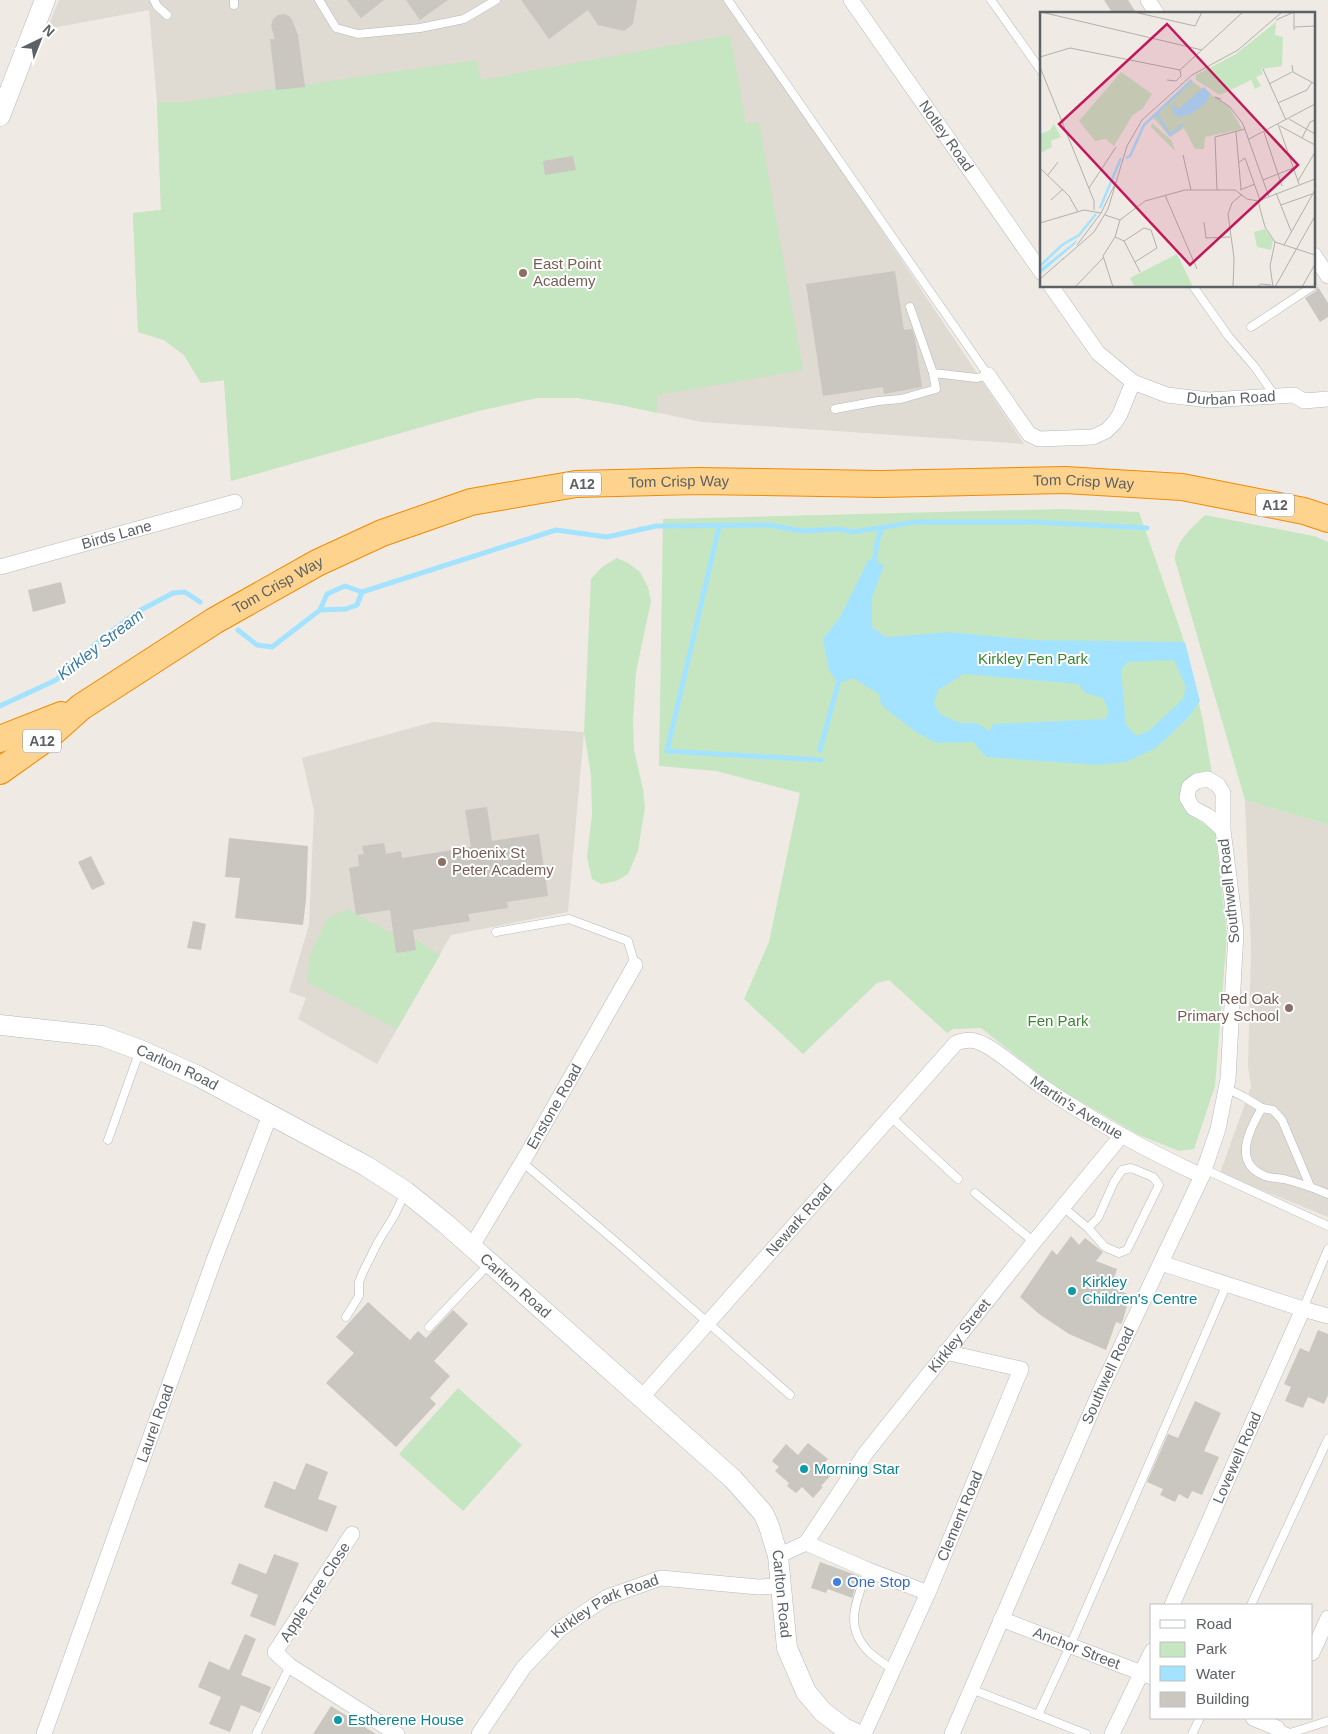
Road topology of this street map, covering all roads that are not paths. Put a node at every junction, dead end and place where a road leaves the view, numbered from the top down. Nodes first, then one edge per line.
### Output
1 (45, 0) edge
2 (154, 0) edge
3 (319, 0) edge
4 (496, 0) edge
5 (728, 0) edge
6 (851, 0) edge
7 (990, 0) edge
8 (1148, 0) edge
9 (1156, 12) edge
10 (167, 15) dead end
11 (1040, 69) edge
12 (0, 116) edge
13 (1316, 258) edge
14 (1040, 270) edge
15 (1328, 276) edge
16 (1316, 285) edge
17 (1052, 288) edge
18 (1194, 288) edge
19 (1311, 288) edge
20 (910, 307) dead end
21 (1251, 327) dead end
22 (933, 374) junction
23 (988, 375) junction
24 (1133, 382) junction
25 (1275, 396) junction
26 (1328, 399) edge
27 (835, 409) dead end
28 (235, 502) dead end
29 (1328, 519) edge
30 (0, 567) edge
31 (81, 708) junction
32 (0, 740) edge
33 (0, 771) edge
34 (1223, 830) dead end
35 (496, 932) dead end
36 (635, 965) joint
37 (0, 1025) edge
38 (956, 1042) joint
39 (140, 1050) junction
40 (1226, 1088) junction
41 (1262, 1108) junction
42 (270, 1115) junction
43 (890, 1116) junction
44 (1122, 1135) junction
45 (108, 1140) dead end
46 (522, 1162) junction
47 (1203, 1172) junction
48 (958, 1179) dead end
49 (1310, 1186) junction
50 (406, 1192) junction
51 (975, 1193) dead end
52 (1328, 1194) edge
53 (1063, 1207) junction
54 (1328, 1226) edge
55 (1088, 1228) junction
56 (1034, 1242) junction
57 (472, 1246) junction
58 (1328, 1250) edge
59 (490, 1262) junction
60 (1161, 1262) junction
61 (1227, 1283) junction
62 (1303, 1309) junction
63 (346, 1316) dead end
64 (1328, 1316) edge
65 (707, 1322) junction
66 (430, 1327) dead end
67 (945, 1352) junction
68 (790, 1395) dead end
69 (641, 1398) junction
70 (1328, 1439) edge
71 (352, 1534) dead end
72 (806, 1543) junction
73 (778, 1556) junction
74 (868, 1570) junction
75 (781, 1586) junction
76 (928, 1593) junction
77 (1172, 1604) edge
78 (1251, 1604) edge
79 (1328, 1618) edge
80 (1001, 1619) junction
81 (1070, 1646) junction
82 (1313, 1651) edge
83 (1150, 1661) edge
84 (290, 1666) junction
85 (893, 1670) junction
86 (1147, 1675) edge
87 (971, 1689) junction
88 (1038, 1715) junction
89 (1200, 1719) edge
90 (1256, 1719) edge
91 (1328, 1721) edge
92 (1278, 1727) edge
93 (847, 1732) edge
94 (44, 1734) edge
95 (256, 1734) edge
96 (397, 1734) edge
97 (479, 1734) edge
98 (864, 1734) edge
99 (952, 1734) edge
100 (1086, 1734) edge
101 (1112, 1734) edge
102 (1192, 1734) edge

1 - 12 street
2 - 10 lane
3 - 4 lane
5 - 23 lane
6 - 14 street, Notley Road
7 - 11 lane
8 - 9 street
13 - 15 street
15 - 16 lane
17 - 24 street
18 - 25 lane
19 - 21 lane
20 - 22 lane
22 - 23 lane
22 - 27 lane
23 - 24 street
24 - 25 street, Durban Road
25 - 26 street, Durban Road
28 - 30 street, Birds Lane
29 - 31 highway, Tom Crisp Way / A12
31 - 32 highway, Tom Crisp Way / A12
31 - 33 highway, Tom Crisp Way / A12
34 - 40 street, Southwell Road
35 - 36 lane
36 - 46 street, Enstone Road
37 - 39 street, Carlton Road
38 - 43 street, Newark Road
38 - 44 street, Martin's Avenue
39 - 42 street, Carlton Road
39 - 45 lane
40 - 41 lane
40 - 47 street, Southwell Road
41 - 49 lane
41 - 49 lane
42 - 50 street, Carlton Road
42 - 94 street, Laurel Road
43 - 48 lane
43 - 65 street, Newark Road
44 - 47 street, Martin's Avenue
44 - 53 street, Kirkley Street
46 - 57 street, Enstone Road
46 - 65 lane
47 - 54 lane
47 - 60 street, Southwell Road
49 - 52 lane
50 - 57 street, Carlton Road
50 - 63 lane
51 - 56 lane
53 - 55 lane
53 - 56 street, Kirkley Street
55 - 55 lane
56 - 67 street, Kirkley Street
57 - 59 street, Carlton Road
58 - 62 lane
59 - 66 lane
59 - 69 street, Carlton Road
60 - 61 street
60 - 80 street, Southwell Road
61 - 62 street
61 - 81 lane
62 - 64 street
62 - 77 street, Lovewell Road
65 - 68 lane
65 - 69 street, Newark Road
67 - 72 street, Kirkley Street
67 - 76 street, Clement Road
69 - 73 street, Carlton Road
70 - 78 lane
71 - 84 street, Apple Tree Close
72 - 73 street
72 - 74 street
73 - 75 street, Carlton Road
74 - 76 street
74 - 85 lane
75 - 93 street, Carlton Road
75 - 97 street, Kirkley Park Road
76 - 85 street, Clement Road
79 - 82 street
80 - 81 street, Anchor Street
80 - 87 street, Southwell Road
81 - 86 street, Anchor Street
81 - 88 lane
83 - 86 street
84 - 95 lane
84 - 96 street, Apple Tree Close
85 - 98 street, Clement Road
86 - 101 street
87 - 88 lane
87 - 99 street, Southwell Road
88 - 100 lane
89 - 102 lane
90 - 92 street
91 - 92 lane

